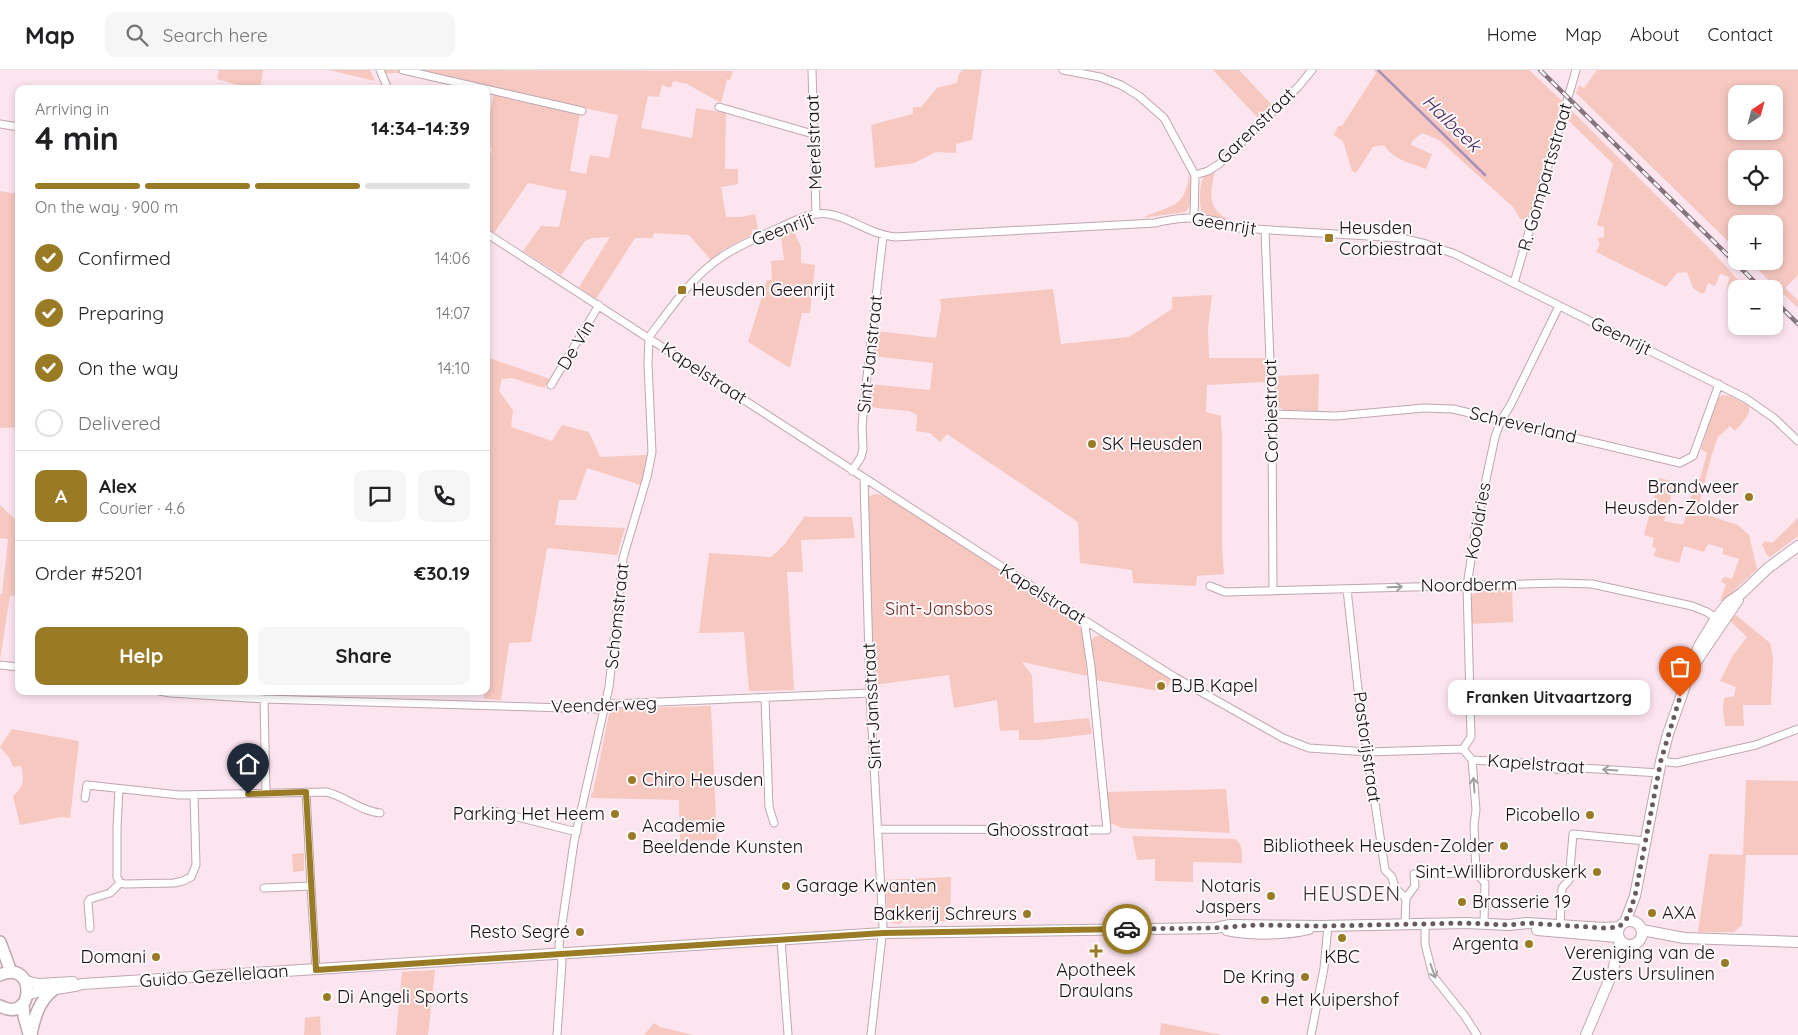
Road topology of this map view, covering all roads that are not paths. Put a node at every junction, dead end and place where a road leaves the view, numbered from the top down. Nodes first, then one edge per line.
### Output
1 (380, 70) edge
2 (403, 70) edge
3 (812, 70) edge
4 (1063, 70) edge
5 (1312, 70) edge
6 (1576, 70) edge
7 (386, 85) edge
8 (470, 85) edge
9 (490, 89) edge
10 (719, 107) dead end
11 (582, 110) dead end
12 (0, 124) edge
13 (15, 126) edge
14 (814, 134) junction
15 (1195, 175) junction
16 (816, 214) junction
17 (1194, 218) junction
18 (1265, 230) junction
19 (490, 236) edge
20 (883, 236) junction
21 (1514, 283) junction
22 (599, 305) junction
23 (1559, 306) junction
24 (649, 337) junction
25 (1719, 384) junction
26 (551, 385) dead end
27 (1272, 414) junction
28 (1501, 420) junction
29 (1798, 440) edge
30 (852, 471) junction
31 (864, 478) junction
32 (1798, 546) edge
33 (1210, 586) dead end
34 (1467, 586) junction
35 (1347, 589) junction
36 (1273, 591) junction
37 (1084, 620) junction
38 (1719, 620) junction
39 (0, 665) edge
40 (15, 667) edge
41 (870, 693) junction
42 (201, 695) edge
43 (765, 698) junction
44 (264, 699) junction
45 (606, 706) junction
46 (1798, 729) edge
47 (1463, 749) junction
48 (1368, 752) junction
49 (1472, 760) junction
50 (1661, 760) junction
51 (1658, 773) junction
52 (119, 789) junction
53 (306, 792) junction
54 (266, 793) junction
55 (194, 796) junction
56 (85, 798) dead end
57 (494, 812) dead end
58 (380, 813) dead end
59 (774, 823) dead end
60 (879, 829) junction
61 (577, 832) junction
62 (1645, 841) junction
63 (1476, 873) junction
64 (120, 883) junction
65 (311, 886) junction
66 (264, 888) dead end
67 (1635, 896) junction
68 (1406, 898) junction
69 (1560, 920) junction
70 (1484, 923) junction
71 (1405, 924) junction
72 (1425, 924) junction
73 (1509, 925) junction
74 (1325, 926) junction
75 (90, 928) dead end
76 (1639, 930) junction
77 (1620, 932) junction
78 (883, 933) junction
79 (781, 940) junction
80 (0, 942) edge
81 (1798, 942) edge
82 (1630, 946) junction
83 (561, 954) junction
84 (316, 970) junction
85 (1612, 971) junction
86 (6, 974) edge
87 (26, 981) junction
88 (82, 984) junction
89 (53, 990) junction
90 (25, 1000) junction
91 (5, 1008) edge
92 (22, 1035) edge
93 (30, 1035) edge
94 (557, 1035) edge
95 (788, 1035) edge
96 (871, 1035) edge
97 (1311, 1035) edge
98 (1477, 1035) edge
99 (1586, 1035) edge

1 - 7 street
2 - 8 street
3 - 14 street, Merelstraat
4 - 15 street, Garenstraat
5 - 15 street, Garenstraat
6 - 21 street, R. Gompartsstraat
9 - 11 street
10 - 14 street
12 - 13 street
14 - 16 street, Merelstraat
15 - 17 street, Garenstraat
16 - 20 street, Geenrijt
16 - 24 street, Geenrijt
17 - 18 street, Geenrijt
17 - 20 street, Geenrijt
18 - 21 street, Geenrijt
18 - 27 street, Corbiestraat
19 - 22 street, Kapelstraat
20 - 30 street, Sint-Janstraat
21 - 23 street, Geenrijt
22 - 24 street, Kapelstraat
22 - 26 street, De Vin
23 - 25 street, Geenrijt
23 - 28 street, Kooidries
24 - 30 street, Kapelstraat
24 - 45 street, Schomstraat
25 - 28 street, Schreverland
25 - 29 street, Geenrijt
27 - 28 street, Schreverland
27 - 36 street, Corbiestraat
28 - 34 street, Kooidries
30 - 31 street, Kapelstraat
31 - 37 street, Kapelstraat
31 - 41 street, Sint-Jansstraat
32 - 38 main road
33 - 36 street, Noordberm
35 -> 34 street, Noordberm
34 - 38 street, Noordberm
34 - 47 street, Kooidries
35 - 36 street, Noordberm
35 - 48 street, Pastorijstraat
37 - 48 street, Kapelstraat
37 - 60 street, Ghoosstraat
38 - 50 main road
39 - 40 street
41 - 43 street, Veenderweg
41 - 60 street, Sint-Jansstraat
42 - 44 street, Veenderweg
43 - 45 street, Veenderweg
43 - 59 street
44 - 45 street, Veenderweg
44 - 54 street
45 - 61 street, Schomstraat
46 - 50 street
47 - 48 street, Kapelstraat
47 - 49 street, Kapelstraat
48 - 68 street, Pastorijstraat
51 -> 49 street, Kapelstraat
63 -> 49 street
50 - 51 main road
51 - 62 main road
52 - 55 street
52 - 56 street
52 - 64 street
53 - 54 street
53 - 58 street
53 - 65 street
54 - 55 street
55 - 64 street
57 - 61 street
60 - 78 street, Sint-Jansstraat
61 - 83 street, Schomstraat
62 - 67 main road
62 - 69 street
63 - 68 street
63 - 70 street
64 - 75 street
65 - 66 street
65 - 84 street
67 - 76 main road
67 - 77 main road
68 - 71 street
69 - 73 main road
69 - 77 main road
70 - 72 main road, Guido Gezellelaan
70 - 73 main road, Guido Gezellelaan
71 - 72 main road, Guido Gezellelaan
71 - 74 main road, Guido Gezellelaan
72 -> 98 street
73 - 77 main road
74 - 78 main road, Guido Gezellelaan
74 - 97 street
76 - 77 main road
76 - 81 main road
76 - 82 main road
77 - 82 main road
77 - 85 main road
78 - 79 main road, Guido Gezellelaan
78 - 96 street, Sint-Jansstraat
79 - 83 main road, Guido Gezellelaan
79 - 95 street
80 - 86 main road
82 - 85 main road
83 - 84 main road, Guido Gezellelaan
83 - 94 street, Schomstraat
84 - 88 main road, Guido Gezellelaan
85 - 99 main road
86 - 87 main road
87 - 88 main road, Guido Gezellelaan
87 - 90 main road
88 - 89 main road, Guido Gezellelaan
89 - 90 main road, Guido Gezellelaan
89 - 93 main road
90 - 91 main road
90 - 93 main road
91 - 92 main road

